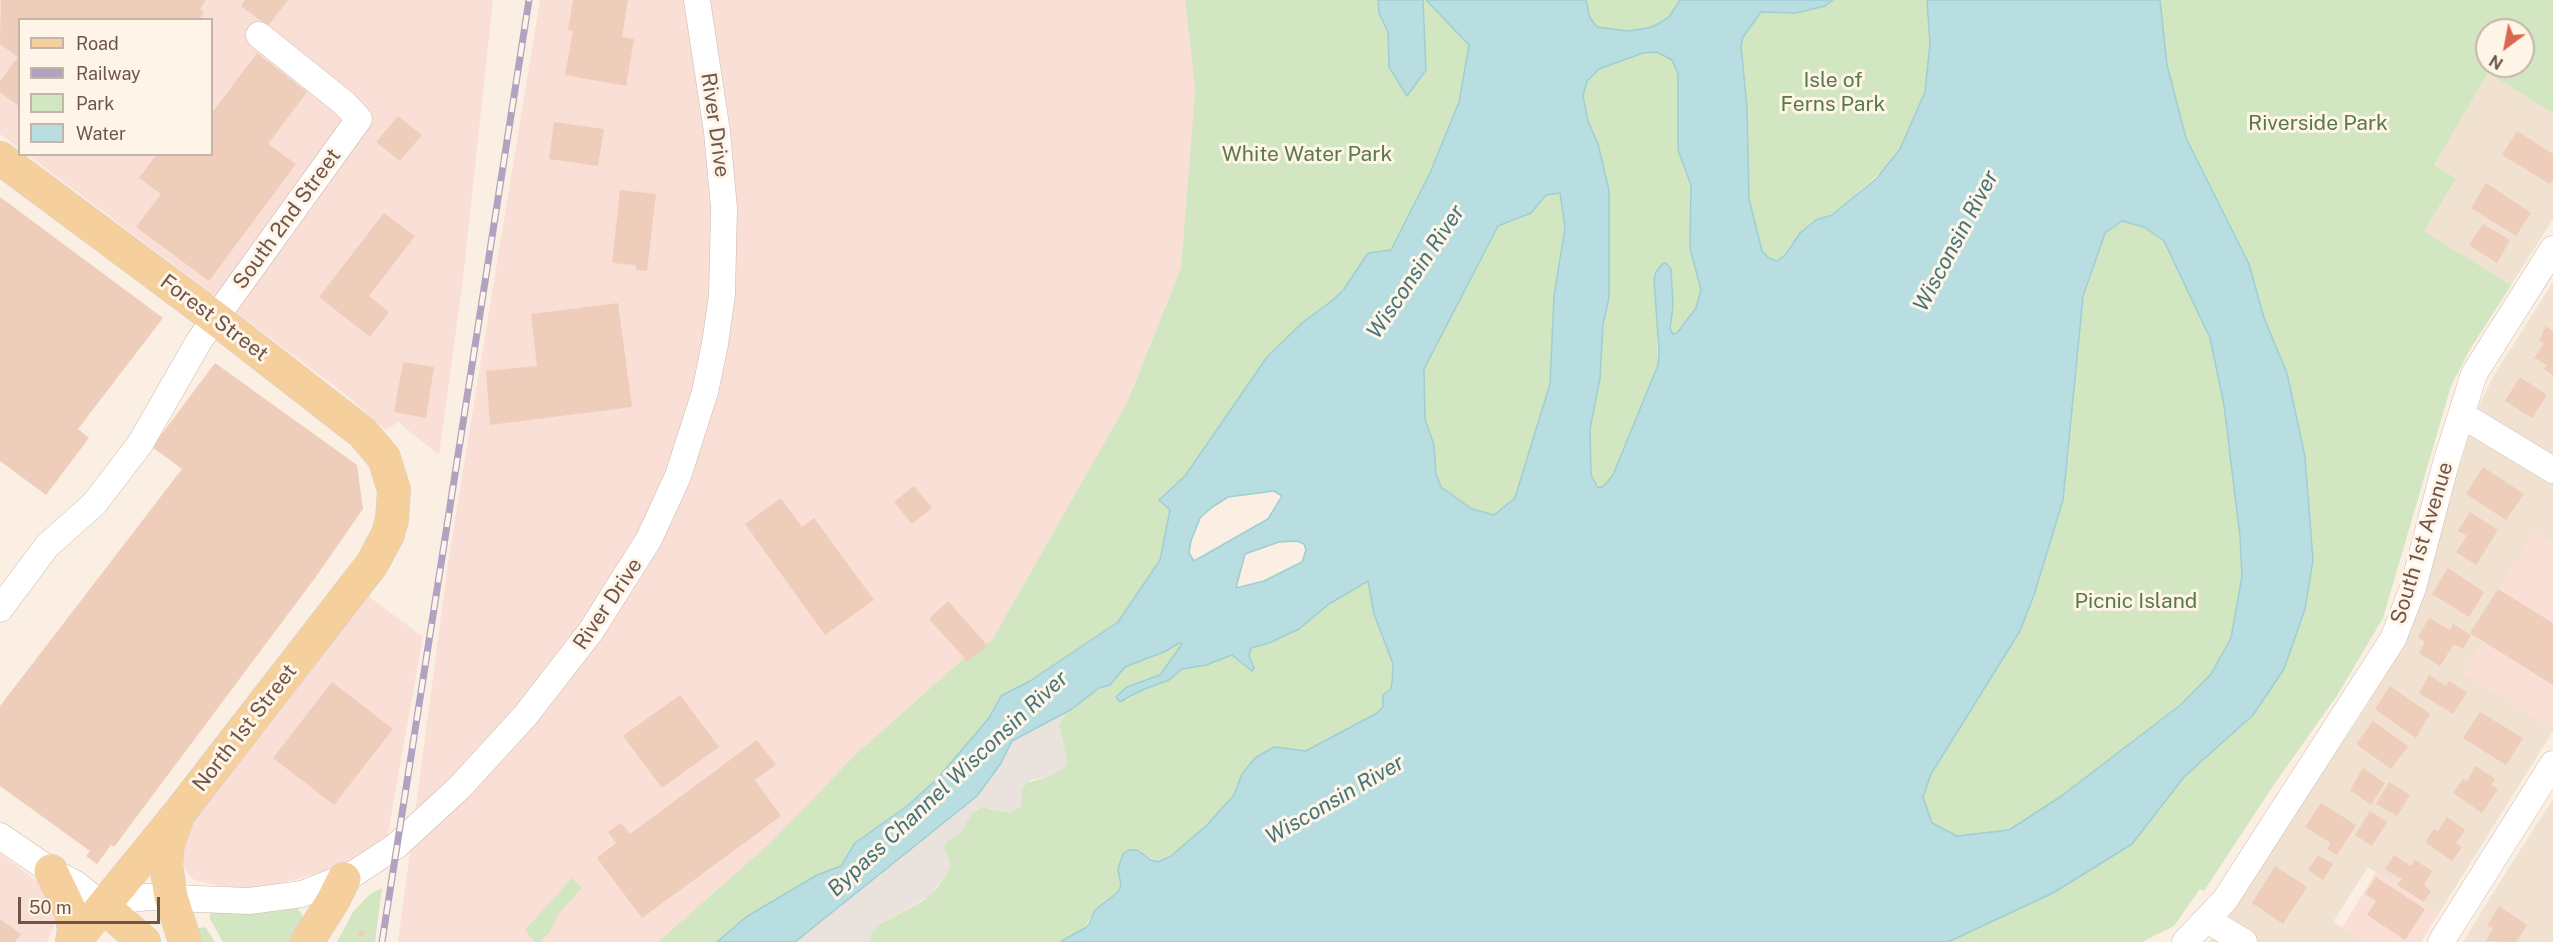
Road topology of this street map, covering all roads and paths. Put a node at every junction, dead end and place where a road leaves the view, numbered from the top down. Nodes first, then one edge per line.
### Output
1 (697, 0) edge
2 (259, 35) dead end
3 (0, 158) edge
4 (2553, 249) edge
5 (215, 318) junction
6 (2462, 415) junction
7 (2553, 470) edge
8 (394, 503) joint
9 (0, 609) edge
10 (2553, 764) edge
11 (180, 812) junction
12 (0, 836) edge
13 (51, 871) junction
14 (344, 879) junction
15 (171, 897) junction
16 (103, 906) junction
17 (2207, 920) junction
18 (73, 942) edge
19 (144, 942) edge
20 (185, 942) edge
21 (307, 942) edge
22 (2185, 942) edge
23 (2244, 942) edge
24 (2441, 942) edge

1 - 14 street, River Drive
2 - 5 street, South 2nd Street
3 - 5 main road, Forest Street
4 - 6 street, South 1st Avenue
5 - 8 main road, Forest Street
5 - 9 street, South 2nd Street
6 - 7 street
6 - 17 street, South 1st Avenue
8 - 11 main road, North 1st Street
10 - 24 street
11 - 15 main road
11 - 16 main road, North 1st Street
12 - 13 street
13 - 16 street
13 - 18 main road
14 - 15 street, River Drive
14 - 21 main road
15 - 16 street, River Drive
15 - 20 main road
16 - 18 main road, North 1st Street
16 - 19 main road
17 - 22 street, South 1st Avenue
17 - 23 street

